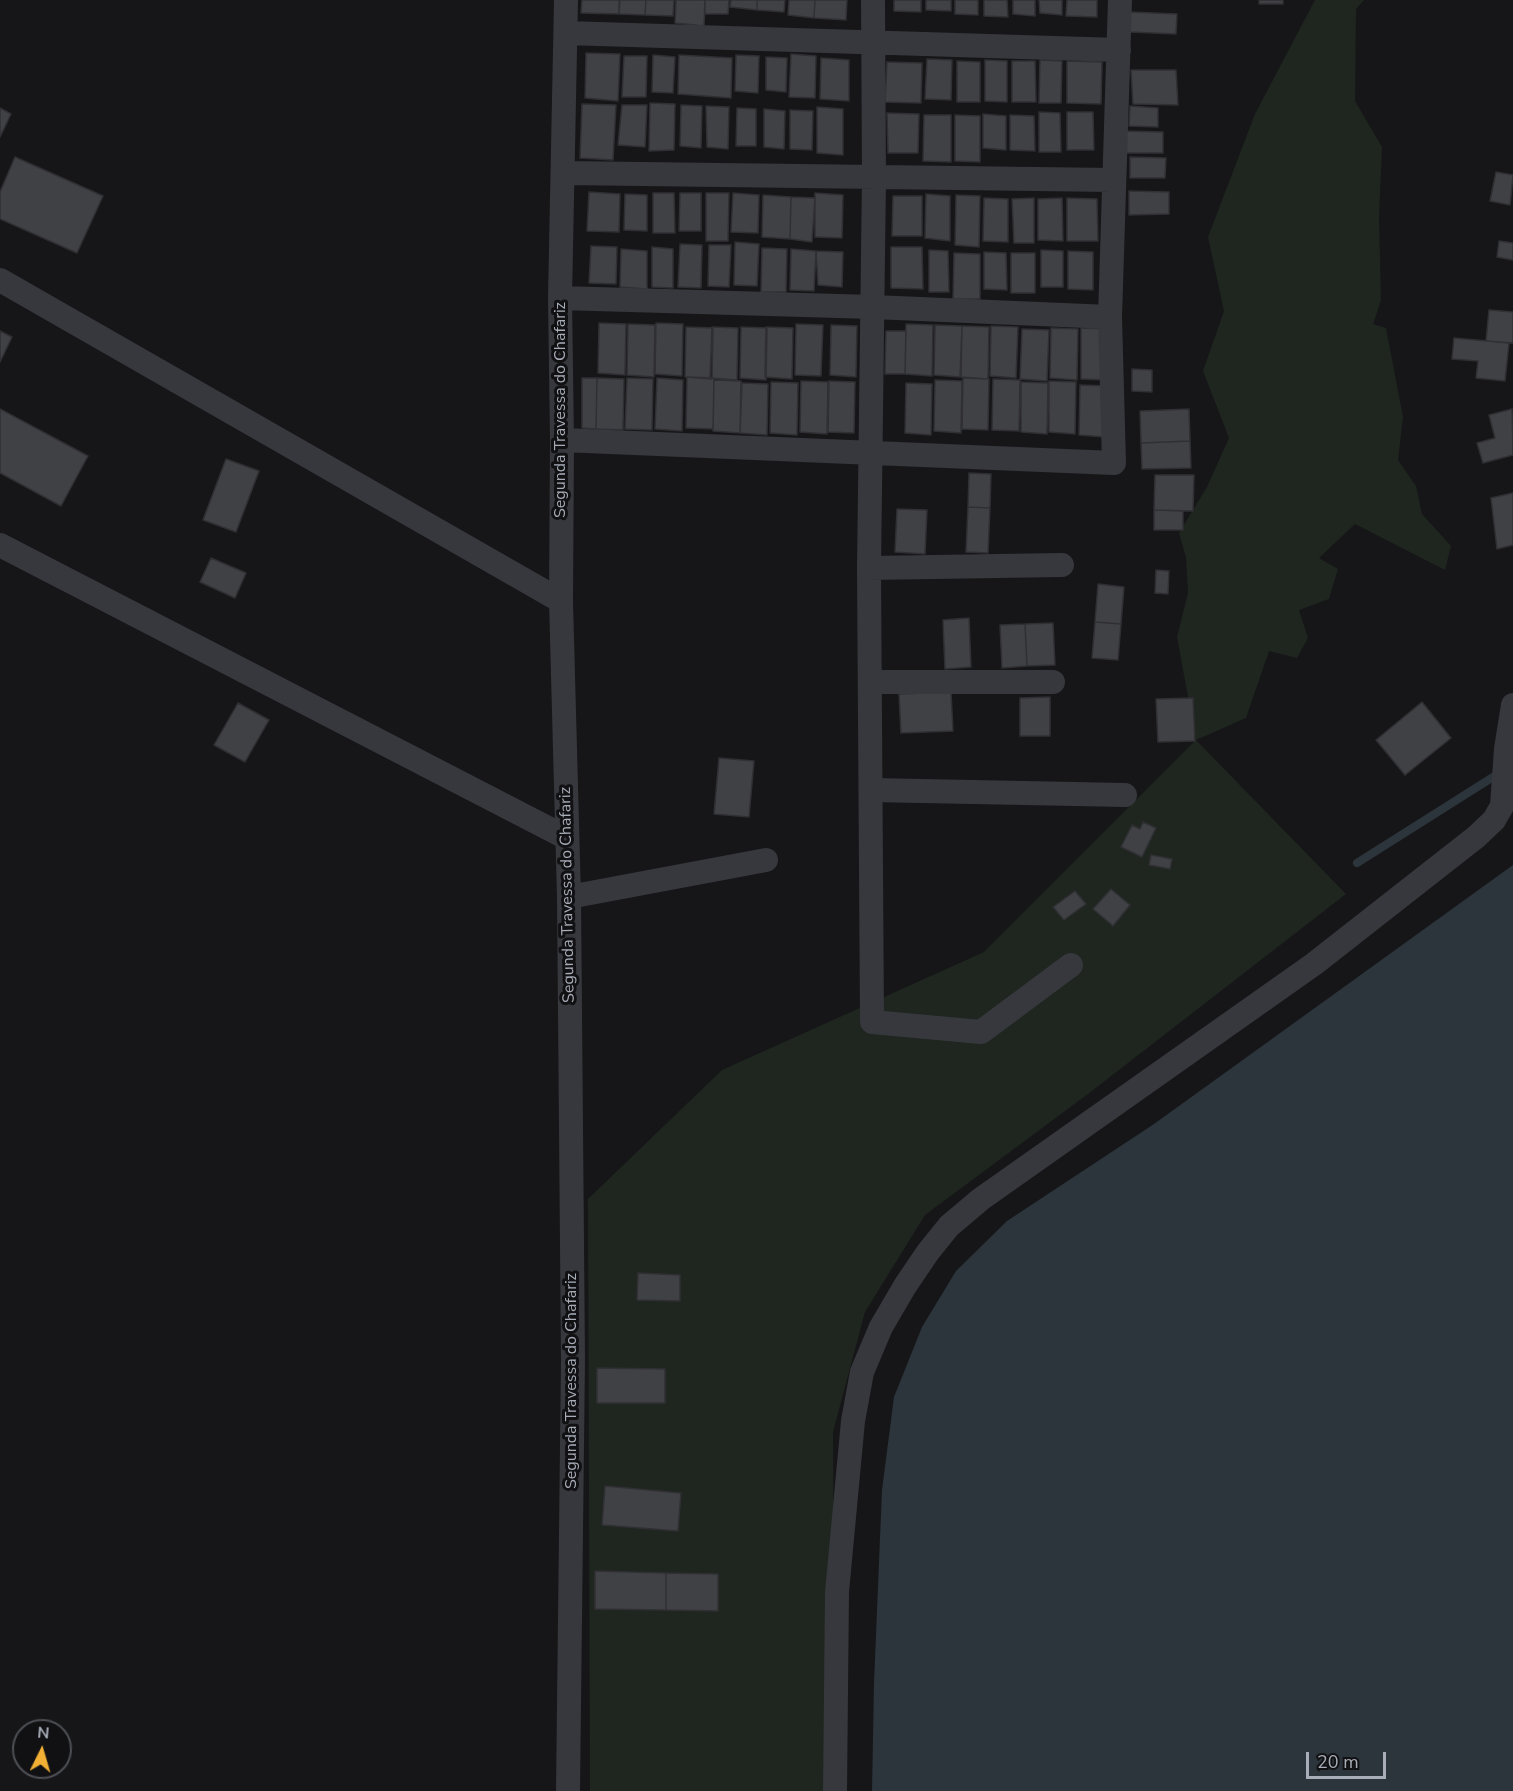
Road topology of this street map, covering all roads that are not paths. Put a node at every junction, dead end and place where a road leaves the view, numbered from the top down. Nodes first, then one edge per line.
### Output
1 (566, 0) edge
2 (873, 0) edge
3 (1120, 0) edge
4 (566, 33) junction
5 (874, 42) junction
6 (1119, 50) junction
7 (564, 173) junction
8 (874, 177) junction
9 (1113, 180) junction
10 (0, 280) edge
11 (560, 298) junction
12 (873, 307) junction
13 (1110, 317) junction
14 (562, 440) junction
15 (872, 454) junction
16 (0, 545) edge
17 (1062, 565) dead end
18 (869, 567) junction
19 (561, 601) junction
20 (870, 682) junction
21 (1053, 682) dead end
22 (1513, 705) edge
23 (871, 790) junction
24 (1125, 795) dead end
25 (567, 838) junction
26 (766, 860) dead end
27 (569, 897) junction
28 (1071, 965) dead end
29 (568, 1791) edge
30 (835, 1791) edge

1 - 4 street, Segunda Travessa do Chafariz
2 - 5 street
3 - 6 street
4 - 5 street
4 - 7 street, Segunda Travessa do Chafariz
5 - 6 street
5 - 8 street
6 - 9 street
7 - 8 street
7 - 11 street, Segunda Travessa do Chafariz
8 - 9 street
8 - 12 street
9 - 13 street
10 - 19 street
11 - 12 street
11 - 14 street, Segunda Travessa do Chafariz
12 - 13 street
12 - 15 street
13 - 15 street
14 - 15 street
14 - 19 street, Segunda Travessa do Chafariz
15 - 18 street
16 - 25 street
17 - 18 street
18 - 20 street
19 - 25 street, Segunda Travessa do Chafariz
20 - 21 street
20 - 23 street
22 - 30 street
23 - 24 street
23 - 28 street
25 - 27 street, Segunda Travessa do Chafariz
26 - 27 street
27 - 29 street, Segunda Travessa do Chafariz

